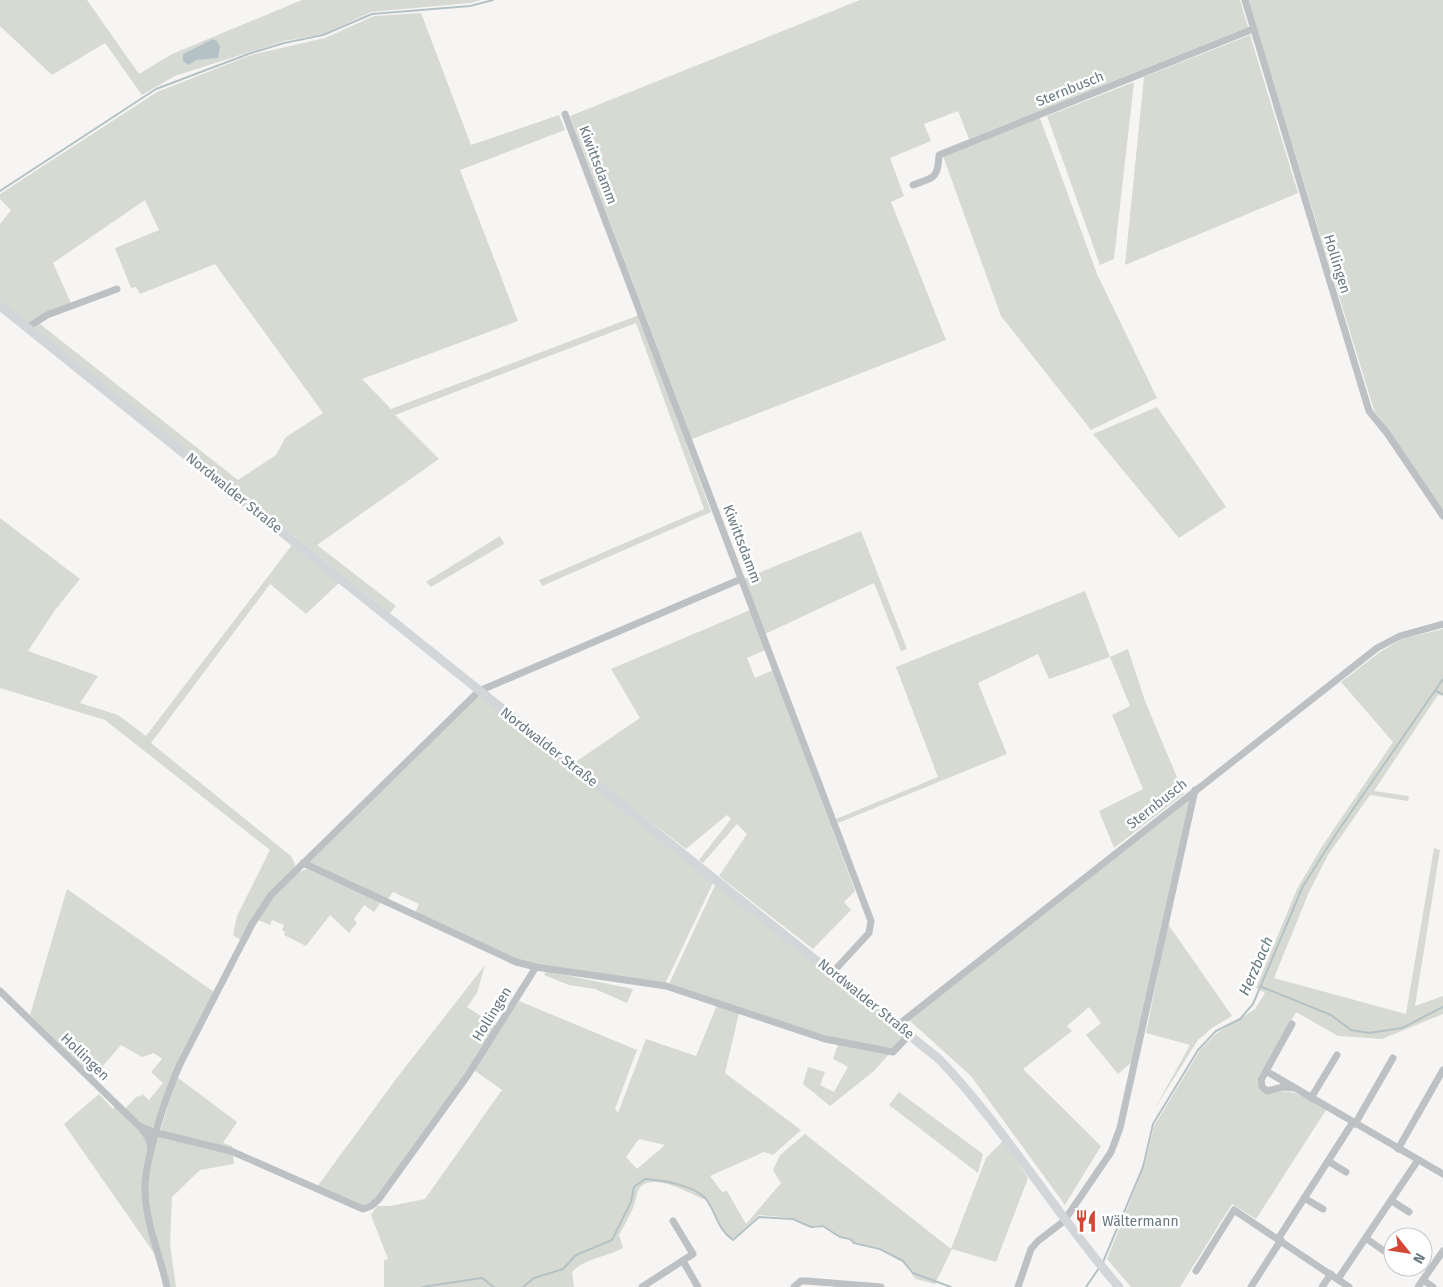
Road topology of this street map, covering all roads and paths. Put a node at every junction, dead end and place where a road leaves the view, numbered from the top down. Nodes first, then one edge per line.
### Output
1 (1244, 0) edge
2 (1253, 30) junction
3 (565, 114) dead end
4 (914, 185) dead end
5 (117, 289) dead end
6 (0, 306) edge
7 (27, 328) junction
8 (1443, 516) edge
9 (742, 578) junction
10 (1443, 624) edge
11 (479, 691) junction
12 (1195, 790) junction
13 (303, 863) junction
14 (536, 967) junction
15 (833, 972) junction
16 (0, 992) edge
17 (1292, 1024) dead end
18 (898, 1025) junction
19 (910, 1034) junction
20 (1337, 1055) dead end
21 (1393, 1058) dead end
22 (1443, 1070) edge
23 (1266, 1072) junction
24 (1294, 1088) junction
25 (1311, 1098) junction
26 (1354, 1123) junction
27 (138, 1126) junction
28 (157, 1133) junction
29 (1398, 1148) junction
30 (151, 1153) junction
31 (1418, 1160) junction
32 (1328, 1161) junction
33 (1346, 1172) dead end
34 (1442, 1172) edge
35 (1304, 1198) junction
36 (1392, 1201) junction
37 (1323, 1209) dead end
38 (1409, 1212) dead end
39 (673, 1221) dead end
40 (1064, 1221) junction
41 (1279, 1239) junction
42 (1367, 1239) junction
43 (1383, 1250) edge
44 (1443, 1251) edge
45 (683, 1261) junction
46 (1196, 1271) dead end
47 (1335, 1277) junction
48 (1423, 1280) junction
49 (167, 1287) edge
50 (642, 1287) edge
51 (698, 1287) edge
52 (794, 1287) edge
53 (881, 1287) edge
54 (1018, 1287) edge
55 (1119, 1287) edge
56 (1251, 1287) edge
57 (1322, 1287) edge
58 (1349, 1287) edge
59 (1418, 1287) edge
60 (1433, 1287) edge

1 - 2 street, Hollingen
2 - 4 street, Sternbusch
2 - 8 street, Hollingen
3 - 9 street, Kiwittsdamm
5 - 7 street
6 - 7 main road, Nordwalder Straße
7 - 11 main road, Nordwalder Straße
9 - 11 street
9 - 15 street, Kiwittsdamm
10 - 12 street, Sternbusch
11 - 13 street
11 - 15 main road, Nordwalder Straße
12 - 18 street, Sternbusch
12 - 40 street
13 - 14 street
13 - 28 street
14 - 19 street
14 - 28 street, Hollingen
15 - 18 main road, Nordwalder Straße
16 - 27 street, Hollingen
17 - 23 street
18 - 19 main road, Nordwalder Straße
19 - 40 main road, Nordwalder Straße
20 - 25 street
21 - 26 street
22 - 29 street
23 - 24 street
23 - 24 street
24 - 25 street
25 - 26 street
26 - 29 street
26 - 32 street
27 - 28 street, Hollingen
27 - 30 street
28 - 30 street
29 - 31 street
30 - 49 street
31 - 34 street
31 - 36 street
32 - 33 street
32 - 35 street
35 - 37 street
35 - 41 street
36 - 38 street
36 - 42 street
39 - 45 street
40 - 54 street
40 - 55 main road, Nordwalder Straße
41 - 46 street
41 - 47 street
41 - 56 street
42 - 43 street
42 - 47 street
44 - 48 street
45 - 50 street
45 - 51 street
47 - 57 street
47 - 58 street
48 - 59 street
48 - 60 street
52 - 53 street

